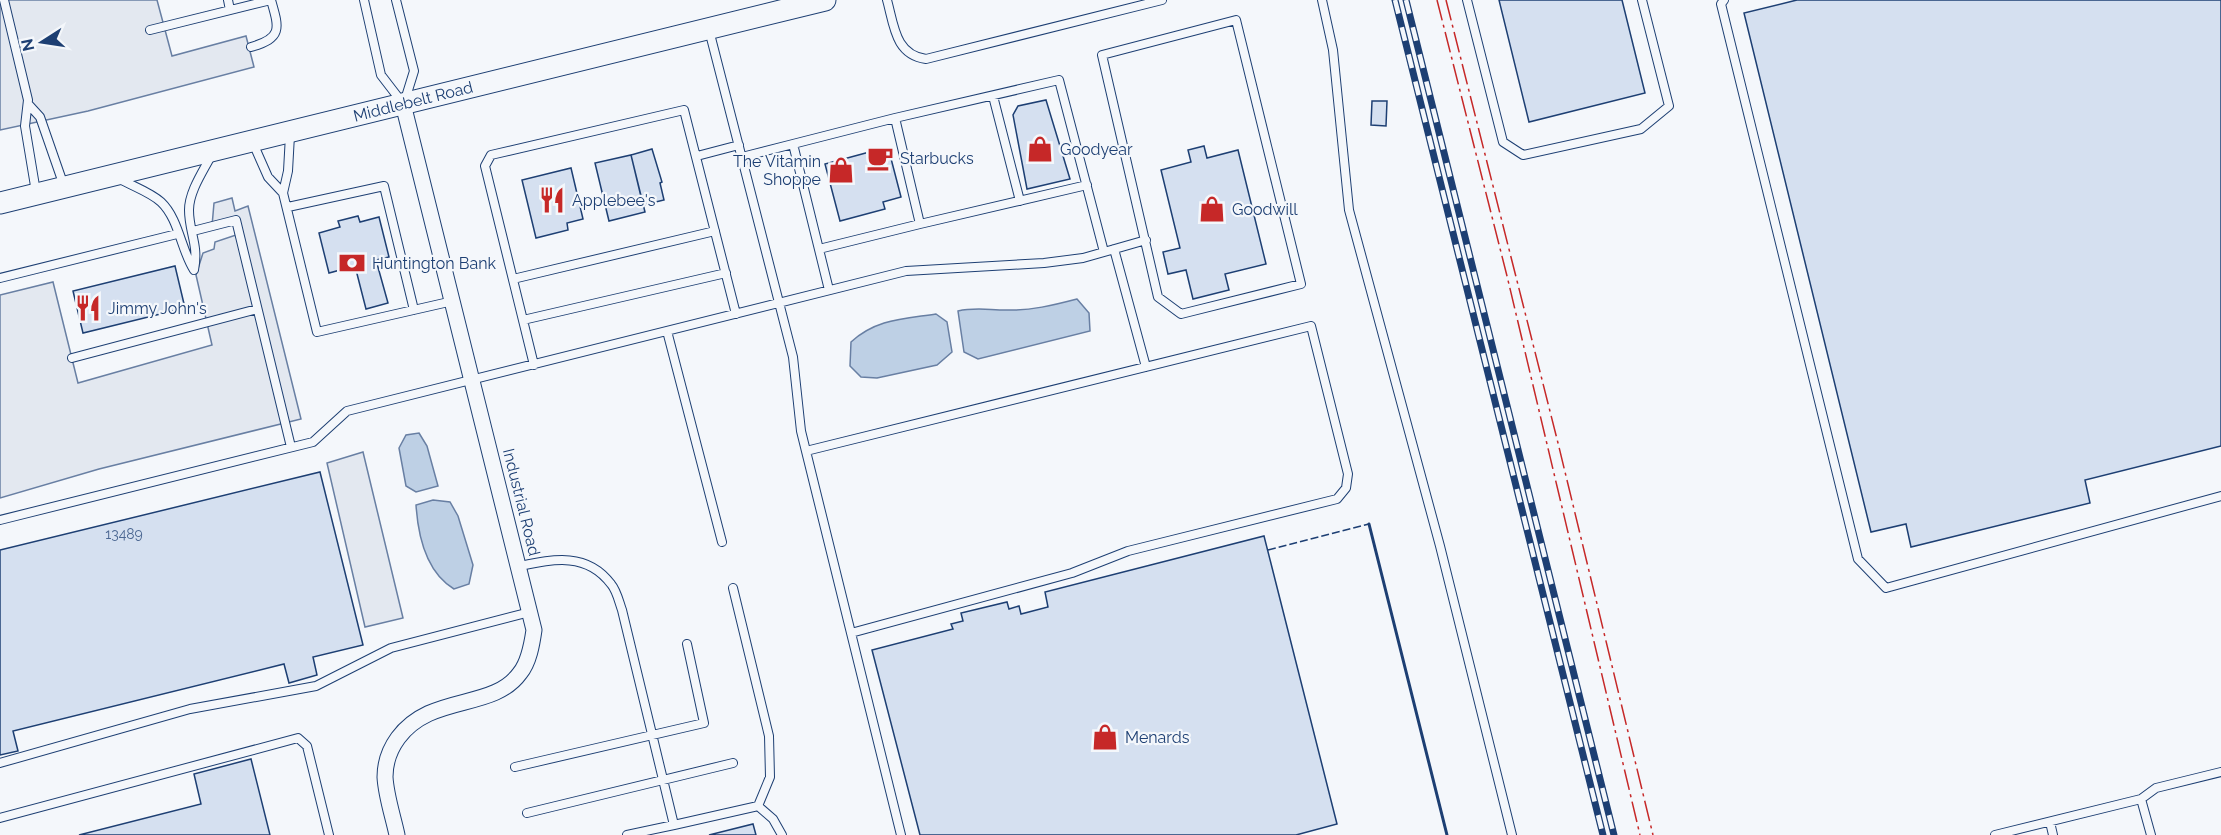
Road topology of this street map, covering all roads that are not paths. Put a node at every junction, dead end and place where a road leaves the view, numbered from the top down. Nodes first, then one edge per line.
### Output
1 (4, 0) edge
2 (228, 0) edge
3 (364, 0) edge
4 (396, 0) edge
5 (825, 0) edge
6 (887, 0) edge
7 (1162, 0) edge
8 (1322, 0) edge
9 (1467, 0) edge
10 (1642, 0) edge
11 (1724, 0) edge
12 (230, 10) junction
13 (709, 29) junction
14 (150, 30) dead end
15 (251, 46) dead end
16 (993, 96) junction
17 (403, 104) junction
18 (29, 105) junction
19 (895, 118) junction
20 (290, 130) junction
21 (252, 139) junction
22 (793, 144) junction
23 (739, 145) junction
24 (214, 150) junction
25 (697, 156) junction
26 (742, 157) junction
27 (113, 175) junction
28 (1087, 185) junction
29 (64, 187) junction
30 (283, 193) junction
31 (36, 194) junction
32 (1020, 201) junction
33 (0, 203) edge
34 (288, 207) junction
35 (920, 224) junction
36 (193, 231) junction
37 (715, 231) junction
38 (177, 234) junction
39 (1146, 240) junction
40 (819, 249) junction
41 (1114, 249) junction
42 (1104, 252) junction
43 (726, 273) junction
44 (0, 278) edge
45 (513, 279) junction
46 (829, 290) junction
47 (453, 301) junction
48 (779, 303) junction
49 (257, 309) junction
50 (414, 310) junction
51 (736, 314) junction
52 (523, 320) junction
53 (667, 331) junction
54 (72, 358) dead end
55 (534, 365) junction
56 (1146, 367) junction
57 (473, 380) junction
58 (291, 447) junction
59 (806, 451) junction
60 (2221, 496) edge
61 (0, 520) edge
62 (722, 542) dead end
63 (520, 566) junction
64 (733, 588) dead end
65 (531, 612) junction
66 (851, 633) junction
67 (687, 644) dead end
68 (652, 735) junction
69 (0, 763) edge
70 (733, 763) dead end
71 (515, 767) dead end
72 (2221, 772) edge
73 (662, 779) junction
74 (2141, 799) junction
75 (758, 806) junction
76 (527, 813) dead end
77 (0, 818) edge
78 (2049, 822) junction
79 (674, 825) junction
80 (329, 835) edge
81 (397, 835) edge
82 (627, 835) edge
83 (782, 835) edge
84 (901, 835) edge
85 (1512, 835) edge
86 (1995, 835) edge
87 (2053, 835) edge
88 (2151, 835) edge

1 - 18 lane
2 - 12 lane
3 - 17 lane
4 - 17 lane
5 - 13 main road, Middlebelt Road
6 - 7 lane
8 - 85 lane
9 - 10 lane
11 - 60 lane
12 - 14 lane
12 - 15 lane
13 - 17 main road, Middlebelt Road
13 - 23 lane
16 - 19 lane
16 - 28 lane
16 - 32 lane
17 - 20 main road, Middlebelt Road
17 - 47 street, Industrial Road
18 - 29 lane
18 - 31 lane
19 - 22 lane
19 - 35 lane
20 - 21 main road, Middlebelt Road
20 - 30 lane
21 - 24 main road, Middlebelt Road
21 - 30 lane
22 - 26 lane
22 - 40 lane
23 - 25 lane
23 - 26 lane
24 - 27 main road, Middlebelt Road
24 - 36 lane
25 - 37 lane
25 - 45 lane
26 - 48 lane
27 - 29 main road, Middlebelt Road
27 - 38 lane
28 - 32 lane
28 - 42 lane
29 - 31 main road, Middlebelt Road
30 - 34 lane
31 - 33 main road, Middlebelt Road
32 - 35 lane
34 - 50 lane
34 - 50 lane
35 - 40 lane
36 - 38 lane
36 - 49 lane
37 - 43 lane
37 - 45 lane
38 - 44 lane
39 - 39 lane
39 - 41 lane
40 - 46 lane
41 - 42 lane
41 - 56 lane
42 - 46 lane
43 - 51 lane
43 - 52 lane
45 - 52 lane
46 - 48 lane
47 - 50 lane
47 - 57 street, Industrial Road
48 - 51 lane
48 - 59 lane
49 - 54 lane
49 - 58 lane
51 - 53 lane
52 - 55 lane
53 - 55 lane
53 - 62 lane
55 - 57 lane
56 - 59 lane
56 - 66 lane
57 - 58 lane
57 - 63 street, Industrial Road
58 - 61 lane
59 - 66 lane
63 - 65 street, Industrial Road
63 - 68 lane
64 - 75 lane
65 - 69 lane
65 - 81 street, Industrial Road
66 - 84 lane
67 - 68 lane
68 - 71 lane
68 - 73 lane
70 - 73 lane
72 - 74 lane
73 - 76 lane
73 - 79 lane
74 - 78 lane
74 - 88 lane
75 - 79 lane
75 - 83 lane
77 - 80 lane
78 - 86 lane
78 - 87 lane
79 - 82 lane

